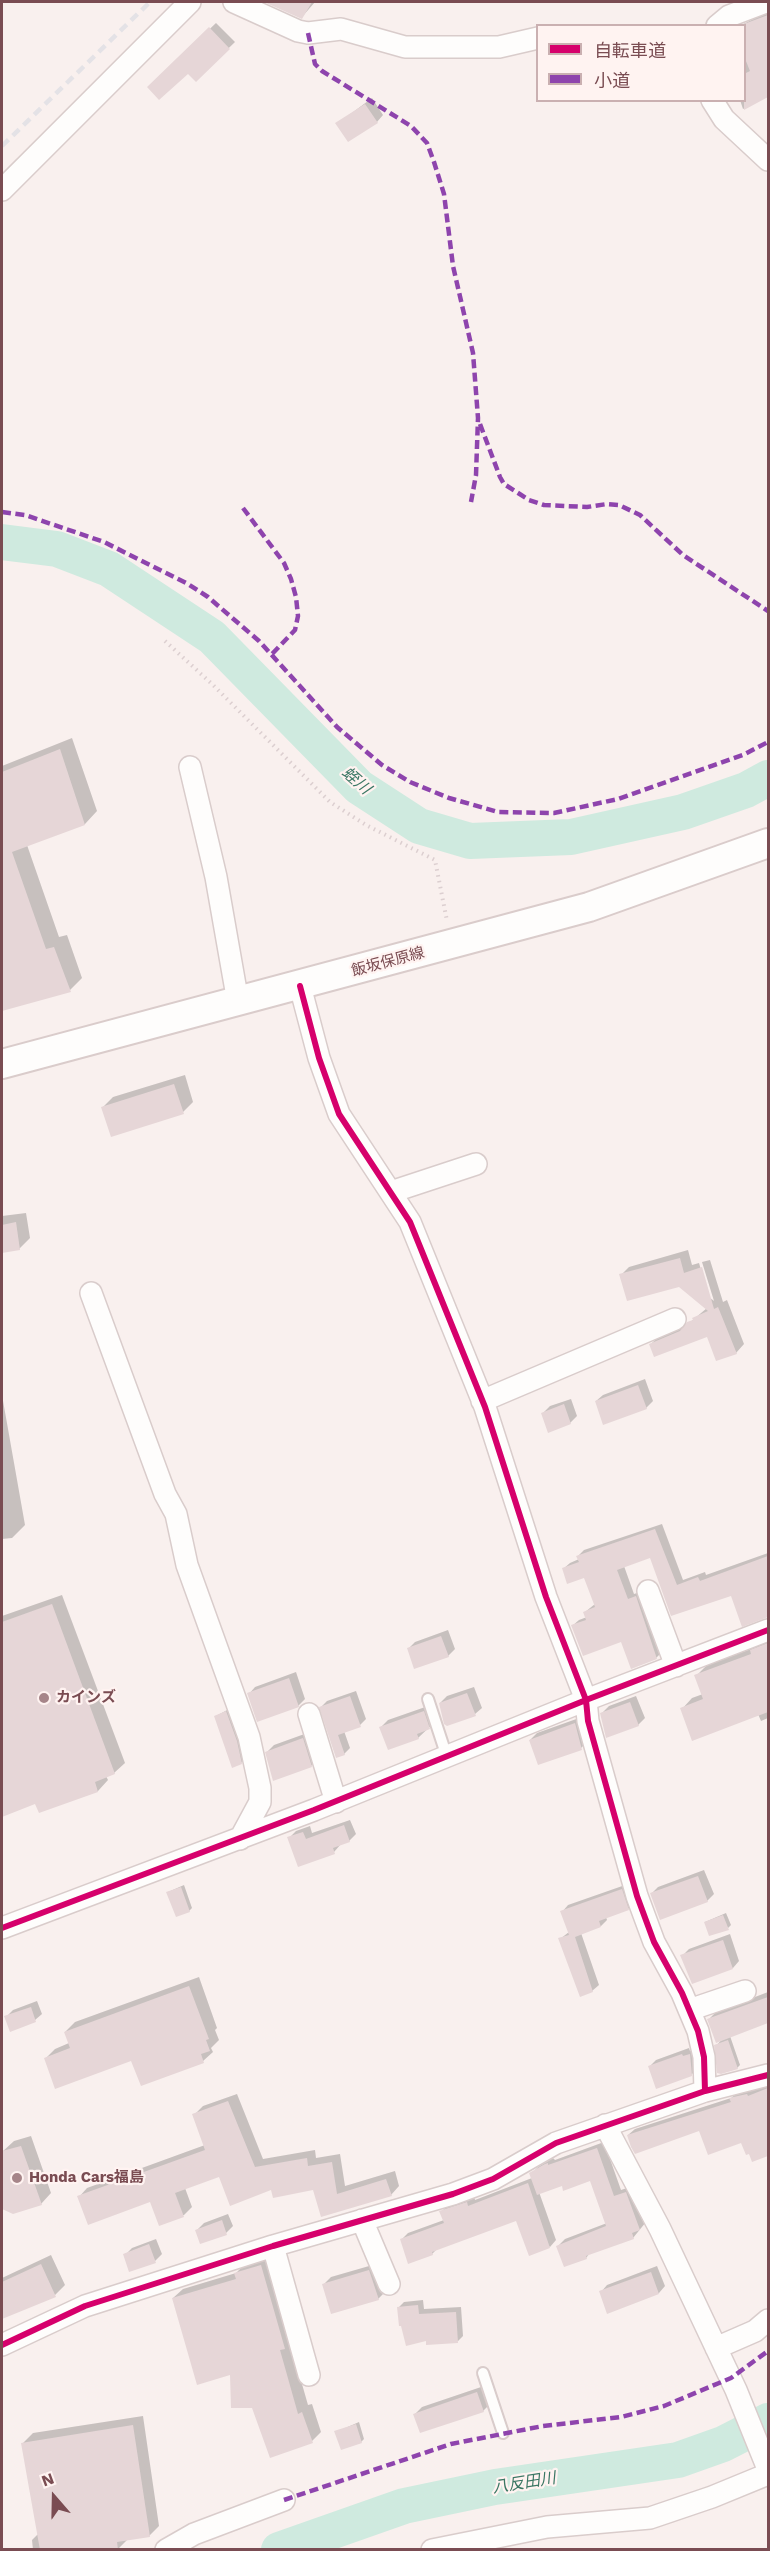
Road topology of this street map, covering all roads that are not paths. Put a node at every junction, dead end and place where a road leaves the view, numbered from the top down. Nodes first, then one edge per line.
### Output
1 (190, 2) edge
2 (234, 2) edge
3 (766, 2) edge
4 (719, 24) edge
5 (536, 38) edge
6 (713, 102) edge
7 (768, 160) edge
8 (2, 190) edge
9 (190, 767) dead end
10 (768, 843) edge
11 (300, 986) junction
12 (238, 1002) junction
13 (2, 1064) edge
14 (476, 1164) dead end
15 (391, 1192) junction
16 (91, 1293) dead end
17 (675, 1319) dead end
18 (482, 1401) junction
19 (648, 1591) dead end
20 (768, 1630) edge
21 (676, 1666) junction
22 (428, 1699) dead end
23 (586, 1700) junction
24 (309, 1714) dead end
25 (447, 1757) junction
26 (336, 1802) junction
27 (240, 1839) junction
28 (2, 1928) edge
29 (745, 1991) dead end
30 (689, 2010) junction
31 (768, 2075) edge
32 (705, 2091) junction
33 (605, 2125) junction
34 (362, 2220) junction
35 (273, 2246) junction
36 (389, 2284) dead end
37 (768, 2320) edge
38 (2, 2345) edge
39 (716, 2348) junction
40 (483, 2373) dead end
41 (309, 2375) dead end
42 (503, 2433) dead end
43 (768, 2470) edge
44 (284, 2500) dead end
45 (166, 2550) edge
46 (432, 2550) edge

1 - 8 street
2 - 5 street
3 - 4 street
6 - 7 street
9 - 12 street
10 - 11 main road, 飯坂保原線
11 - 12 main road, 飯坂保原線
11 - 15 street
12 - 13 main road, 飯坂保原線
14 - 15 street
15 - 18 street
16 - 27 street
17 - 18 street
18 - 23 street
19 - 21 street
20 - 21 street
21 - 23 street
22 - 25 lane
23 - 25 street
23 - 30 street
24 - 26 street
25 - 26 street
26 - 27 street
27 - 28 street
29 - 30 street
30 - 32 street
31 - 32 street
32 - 33 street
33 - 34 street
33 - 39 street
34 - 35 street
34 - 36 street
35 - 38 street
35 - 41 street
37 - 39 street
39 - 43 street
40 - 42 lane
43 - 46 street
44 - 45 street

